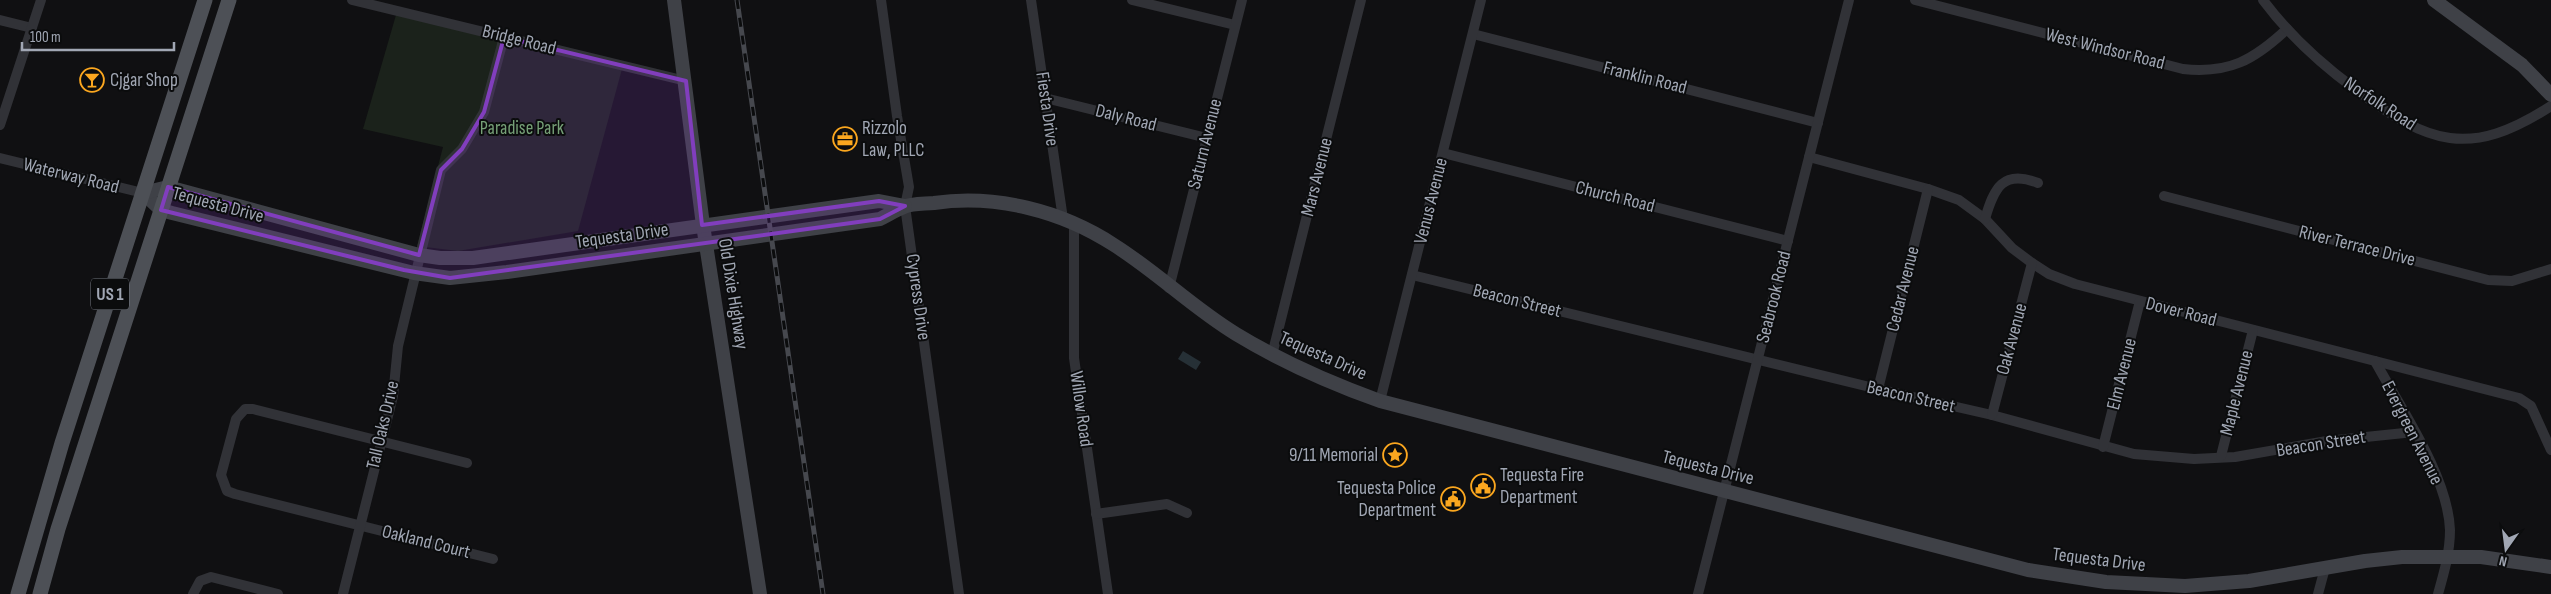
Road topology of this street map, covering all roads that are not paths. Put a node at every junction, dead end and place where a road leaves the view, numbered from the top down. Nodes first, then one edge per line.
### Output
1 (41, 0) edge
2 (205, 0) edge
3 (228, 0) edge
4 (352, 0) edge
5 (674, 0) edge
6 (881, 0) edge
7 (1031, 0) edge
8 (1132, 0) edge
9 (1242, 0) edge
10 (1361, 0) edge
11 (1481, 0) edge
12 (1849, 0) edge
13 (1915, 0) edge
14 (2263, 0) edge
15 (2434, 0) edge
16 (0, 20) edge
17 (1235, 25) junction
18 (32, 28) junction
19 (2287, 29) junction
20 (1473, 34) junction
21 (504, 37) junction
22 (686, 81) junction
23 (2551, 96) edge
24 (1045, 98) junction
25 (2551, 106) edge
26 (1818, 122) junction
27 (0, 125) edge
28 (1207, 138) junction
29 (1443, 153) junction
30 (0, 158) edge
31 (1809, 158) junction
32 (2038, 184) dead end
33 (168, 187) junction
34 (1928, 189) junction
35 (143, 193) junction
36 (2164, 196) dead end
37 (905, 206) junction
38 (160, 210) junction
39 (1985, 219) junction
40 (1068, 221) junction
41 (703, 225) junction
42 (1788, 241) junction
43 (706, 243) junction
44 (418, 254) junction
45 (2032, 263) junction
46 (2551, 269) edge
47 (414, 273) junction
48 (1412, 275) junction
49 (1169, 288) junction
50 (2140, 301) junction
51 (2253, 330) junction
52 (1272, 355) junction
53 (1758, 360) junction
54 (2376, 361) junction
55 (1878, 389) junction
56 (1380, 402) junction
57 (1992, 415) junction
58 (2414, 432) junction
59 (380, 442) junction
60 (2103, 447) junction
61 (2551, 450) edge
62 (2221, 456) junction
63 (468, 463) dead end
64 (1723, 492) junction
65 (1187, 513) dead end
66 (1096, 514) junction
67 (360, 525) junction
68 (36, 527) junction
69 (2448, 556) junction
70 (493, 559) dead end
71 (47, 566) junction
72 (2551, 567) edge
73 (2325, 568) junction
74 (2199, 590) edge
75 (18, 594) edge
76 (40, 594) edge
77 (192, 594) edge
78 (278, 594) edge
79 (343, 594) edge
80 (760, 594) edge
81 (960, 594) edge
82 (1108, 594) edge
83 (1698, 594) edge
84 (2318, 594) edge
85 (2438, 594) edge

1 - 18 street
2 - 35 main road, US 1
3 - 33 main road, US 1
4 - 21 street, Bridge Road
5 - 22 street, Old Dixie Highway
6 - 37 street, Cypress Drive
7 - 24 street, Fiesta Drive
8 - 17 street
9 - 17 street, Saturn Avenue
10 - 52 street, Mars Avenue
11 - 20 street, Venus Avenue
12 - 26 street, Seabrook Road
13 - 19 street, West Windsor Road
14 - 19 street, Norfolk Road
15 - 23 street
16 - 18 street
17 - 28 street, Saturn Avenue
18 - 27 street
19 - 25 street, Norfolk Road
20 - 26 street, Franklin Road
20 - 29 street, Venus Avenue
21 - 22 street, Bridge Road
21 - 44 street, Tall Oaks Drive
22 - 41 street, Old Dixie Highway
24 - 28 street, Daly Road
24 - 40 street, Fiesta Drive
26 - 31 street, Seabrook Road
28 - 49 street, Saturn Avenue
29 - 42 street, Church Road
29 - 48 street, Venus Avenue
30 - 35 street, Waterway Road
31 - 34 street, Dover Road
31 - 42 street, Seabrook Road
32 - 39 street
33 - 35 street, Tequesta Drive
33 - 38 main road, US 1
33 - 44 street, Tequesta Drive
34 - 39 street, Dover Road
34 - 55 street, Cedar Avenue
35 - 38 street, Tequesta Drive
35 - 68 main road, US 1
36 - 46 street, River Terrace Drive
37 - 40 street, Tequesta Drive
37 - 41 street, Tequesta Drive
37 - 43 street, Tequesta Drive
37 - 81 street, Cypress Drive
38 - 47 street, Tequesta Drive
38 - 71 main road, US 1
39 - 45 street, Dover Road
40 - 49 street, Tequesta Drive
40 - 66 street, Willow Road
41 - 43 street, Old Dixie Highway
41 - 44 street, Tequesta Drive
42 - 53 street, Seabrook Road
43 - 47 street, Tequesta Drive
43 - 80 street, Old Dixie Highway
44 - 47 street, Tall Oaks Drive
45 - 50 street, Dover Road
45 - 57 street, Oak Avenue
47 - 59 street, Tall Oaks Drive
48 - 53 street, Beacon Street
48 - 56 street, Venus Avenue
49 - 52 street, Tequesta Drive
50 - 51 street, Dover Road
50 - 60 street, Elm Avenue
51 - 54 street, Dover Road
51 - 62 street, Maple Avenue
52 - 56 street, Tequesta Drive
53 - 55 street, Beacon Street
53 - 64 street, Seabrook Road
54 - 58 street, Evergreen Avenue
54 - 61 street, Dover Road
55 - 57 street, Beacon Street
56 - 64 street, Tequesta Drive
57 - 60 street, Beacon Street
58 - 62 street, Beacon Street
58 - 69 street, Evergreen Avenue
59 - 63 street
59 - 67 street, Tall Oaks Drive
59 - 67 street, Oakland Court
60 - 62 street, Beacon Street
64 - 74 street, Tequesta Drive
64 - 83 street, Seabrook Road
65 - 66 street
66 - 82 street, Willow Road
67 - 70 street, Oakland Court
67 - 79 street, Tall Oaks Drive
68 - 71 main road
68 - 75 main road, US 1
69 - 72 street, Tequesta Drive
69 - 73 street, Tequesta Drive
69 - 85 street, Evergreen Avenue
71 - 76 main road, US 1
73 - 74 street, Tequesta Drive
73 - 84 street
77 - 78 street

